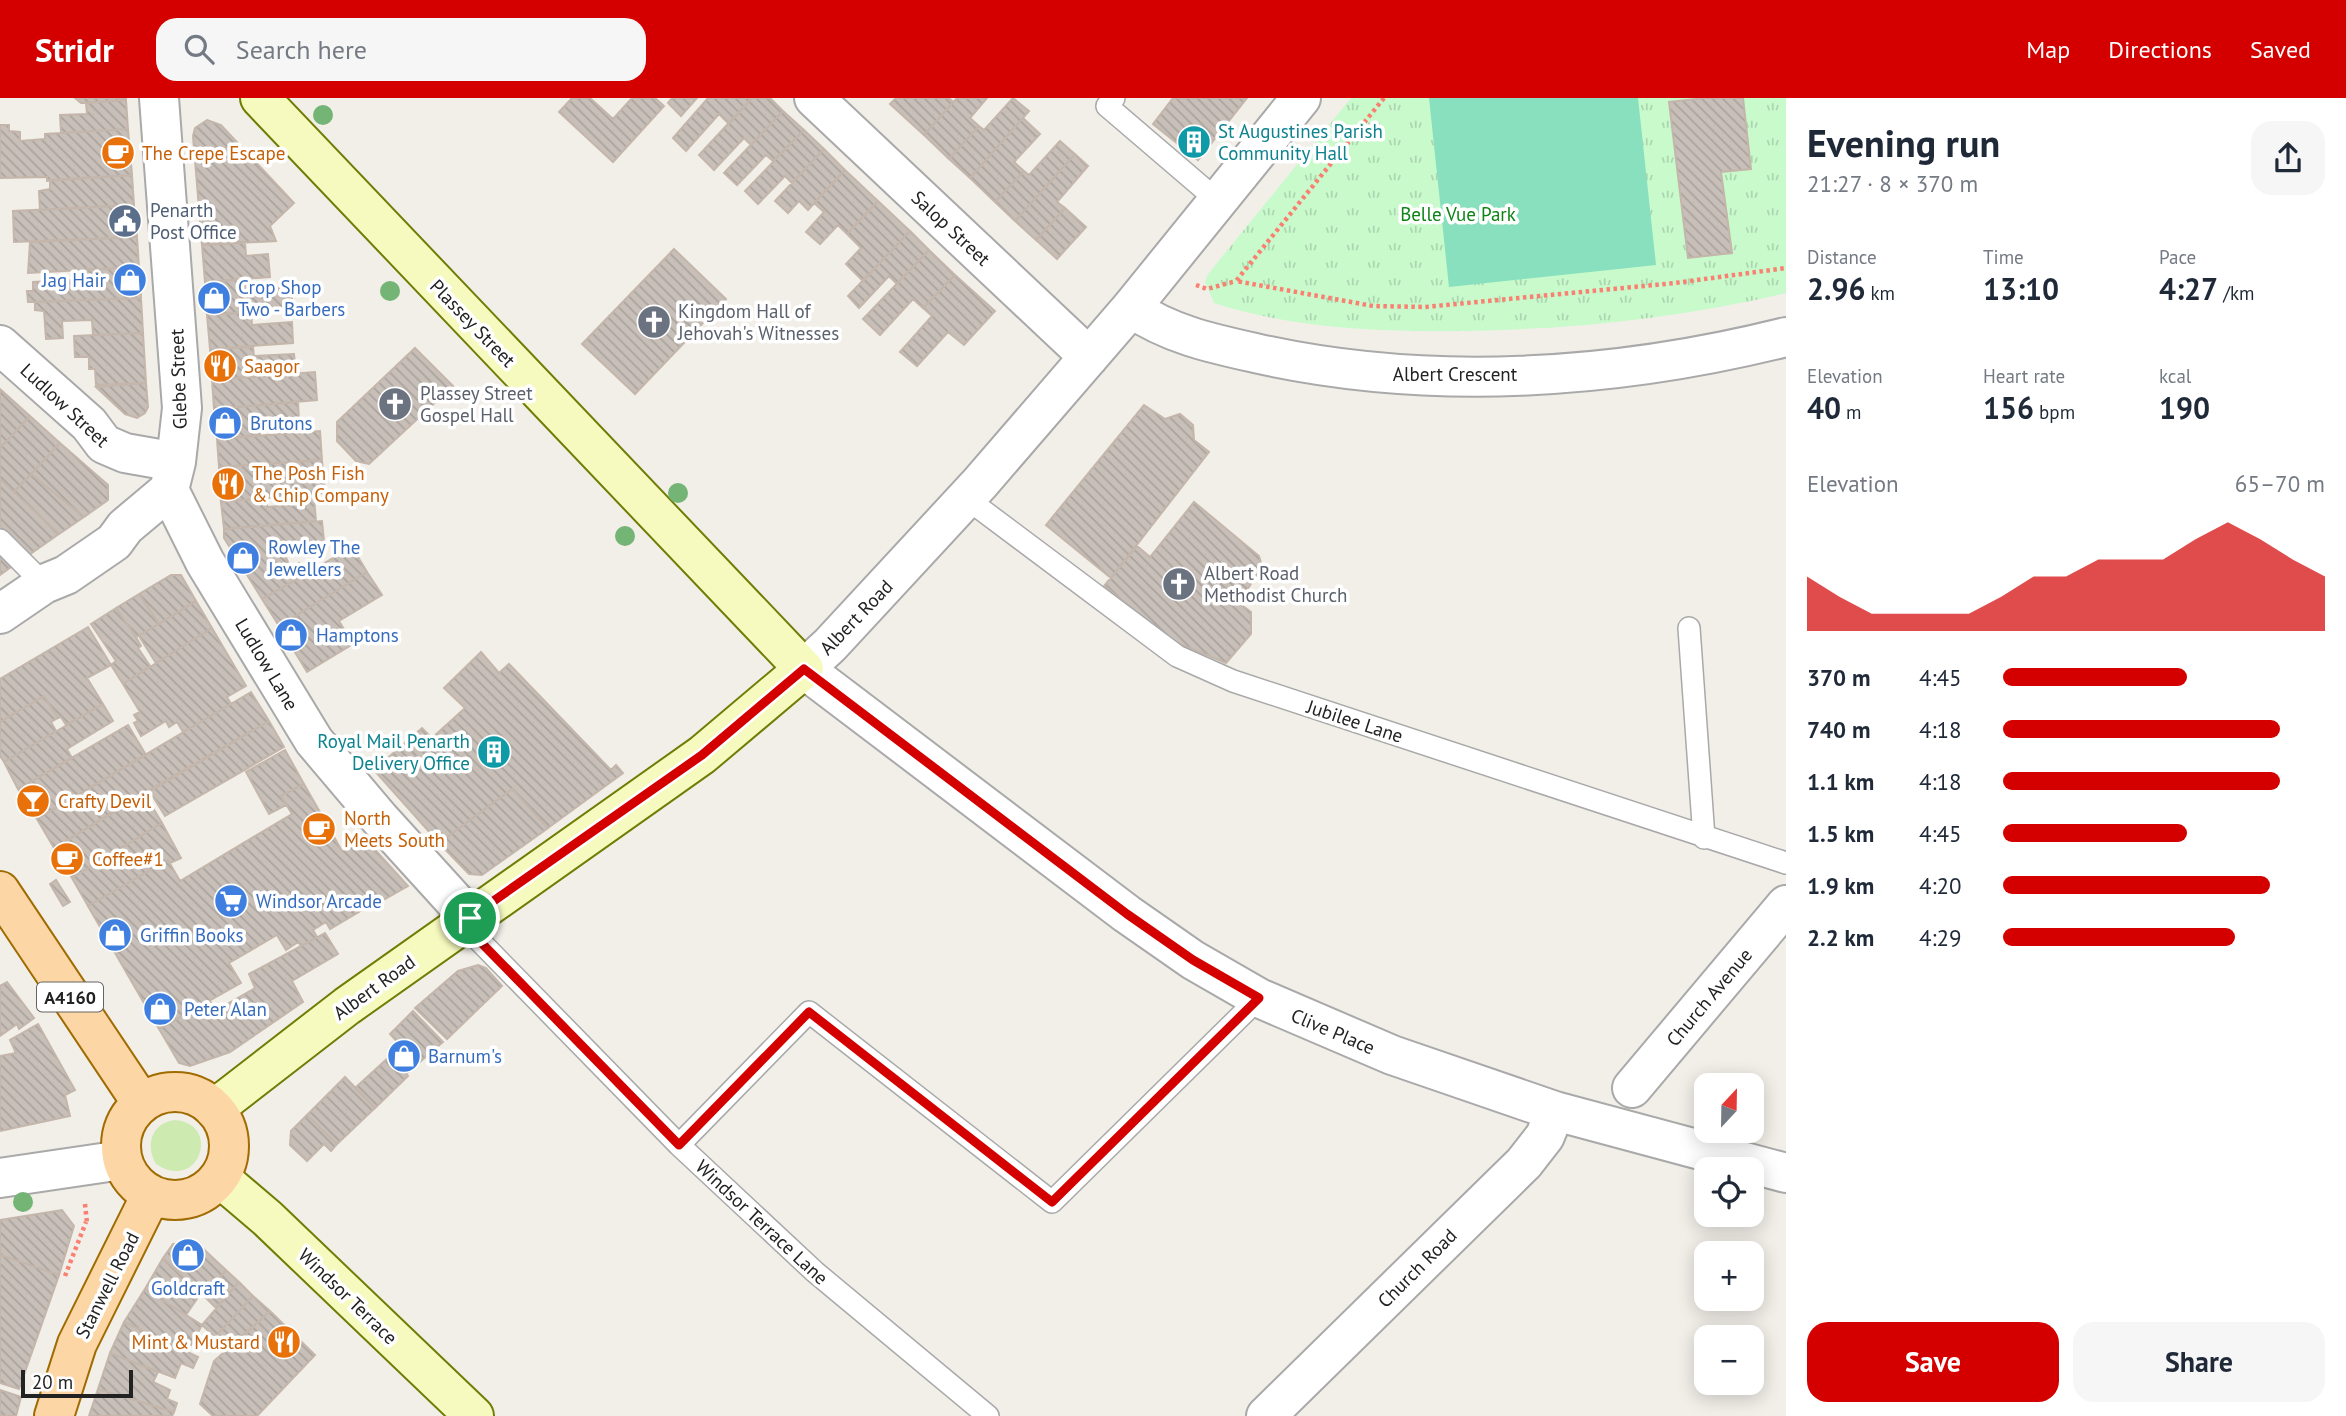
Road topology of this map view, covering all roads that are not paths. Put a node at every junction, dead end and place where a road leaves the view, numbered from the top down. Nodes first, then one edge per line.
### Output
1 (159, 98) edge
2 (260, 98) edge
3 (814, 98) edge
4 (1114, 98) edge
5 (1301, 98) edge
6 (1218, 201) junction
7 (1131, 308) junction
8 (1786, 337) edge
9 (0, 345) edge
10 (1089, 357) junction
11 (173, 476) junction
12 (967, 498) junction
13 (0, 540) edge
14 (44, 584) junction
15 (0, 614) edge
16 (1689, 628) dead end
17 (804, 669) junction
18 (1704, 838) junction
19 (1786, 863) edge
20 (0, 891) edge
21 (1786, 905) edge
22 (466, 920) junction
23 (1259, 998) junction
24 (1632, 1088) dead end
25 (141, 1102) junction
26 (214, 1109) junction
27 (1555, 1111) junction
28 (679, 1145) junction
29 (122, 1160) junction
30 (1786, 1173) edge
31 (0, 1178) edge
32 (220, 1178) junction
33 (151, 1195) junction
34 (54, 1416) edge
35 (474, 1416) edge
36 (988, 1416) edge
37 (1266, 1416) edge

1 - 11 street, Glebe Street
2 - 17 street, Plassey Street
3 - 10 street, Salop Street
4 - 6 lane
5 - 6 street, Albert Road
6 - 7 street, Albert Road
7 - 8 street, Albert Crescent
7 - 10 street, Albert Road
9 - 11 street, Ludlow Street
10 - 12 street, Albert Road
11 - 14 street
11 - 22 street, Ludlow Lane
12 - 17 street, Albert Road
12 - 18 lane, Jubilee Lane
13 - 14 lane
14 - 15 street
16 - 18 lane
17 - 22 street, Albert Road
17 - 23 street, Clive Place
18 - 19 lane, Jubilee Lane
20 - 25 main road, A4160
21 - 24 street, Church Avenue
22 - 26 street, Albert Road
22 - 28 lane, Windsor Terrace Lane
23 - 27 street, Clive Place
23 - 28 lane
25 - 26 main road
25 - 29 main road
26 - 32 main road
27 - 30 street, Clive Place
27 - 37 street, Church Road
28 - 36 lane, Windsor Terrace Lane
29 - 31 street
29 - 33 main road
32 - 33 main road
32 - 35 street, Windsor Terrace
33 - 34 main road, Stanwell Road

